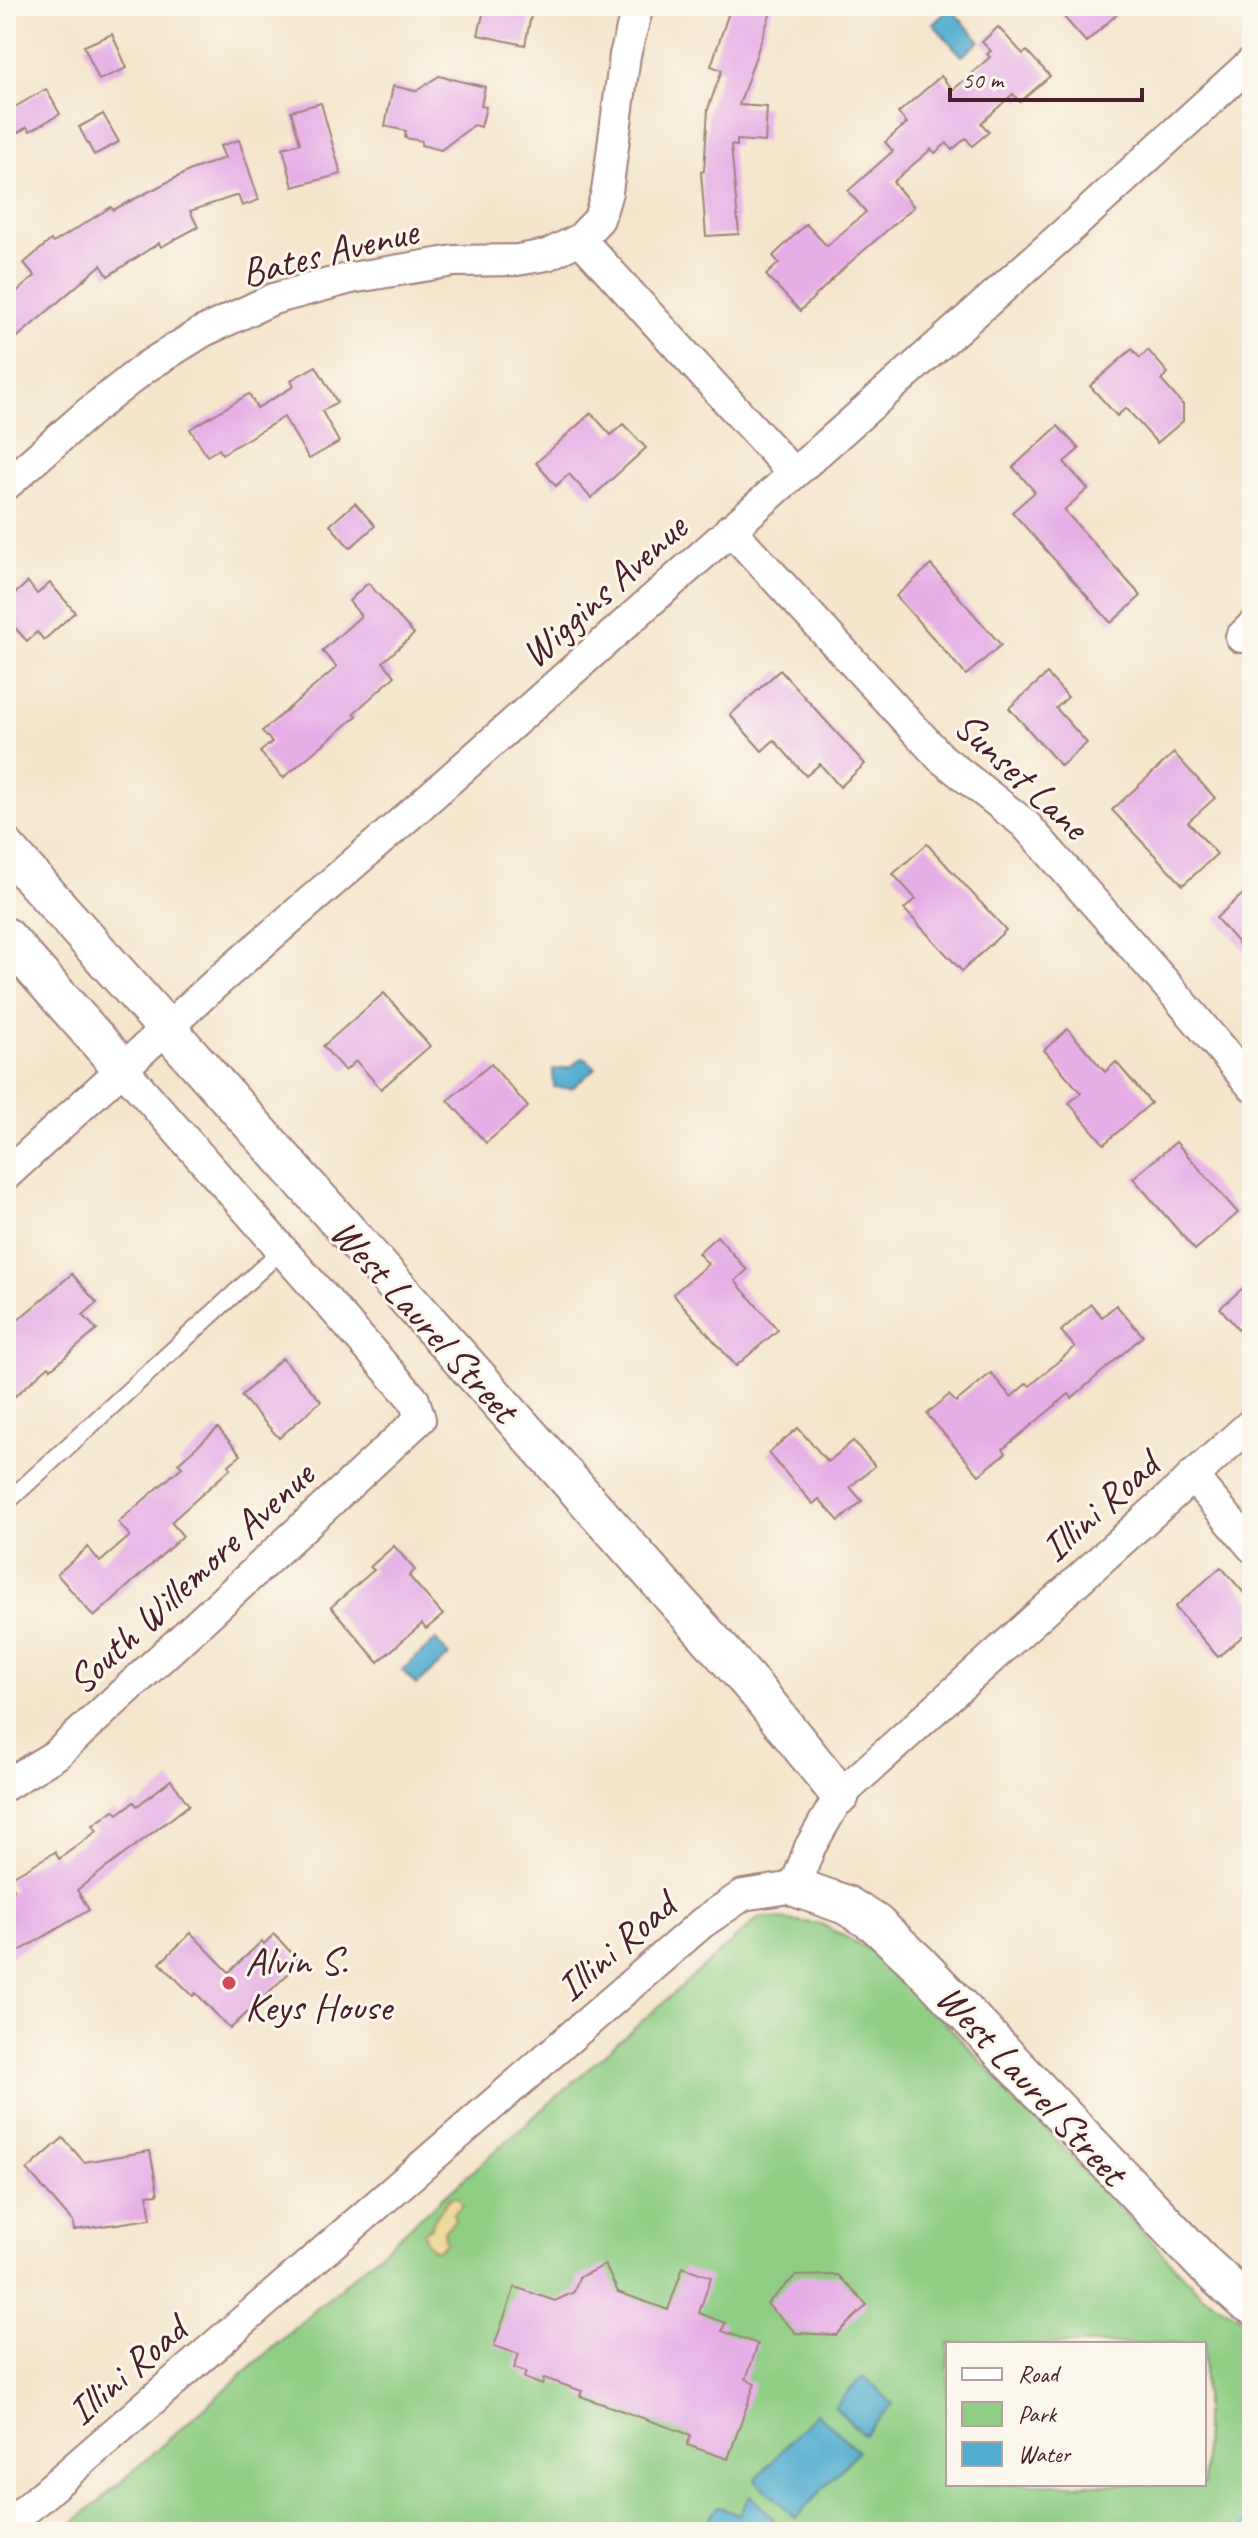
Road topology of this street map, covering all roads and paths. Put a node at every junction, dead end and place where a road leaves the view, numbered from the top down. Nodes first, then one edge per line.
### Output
1 (638, 6) edge
2 (1252, 62) edge
3 (580, 239) junction
4 (793, 473) junction
5 (6, 485) edge
6 (730, 529) junction
7 (6, 848) edge
8 (6, 937) edge
9 (166, 1030) junction
10 (123, 1069) junction
11 (1252, 1086) edge
12 (6, 1175) edge
13 (282, 1250) junction
14 (420, 1419) joint
15 (1252, 1423) edge
16 (1192, 1476) junction
17 (6, 1503) edge
18 (1252, 1547) edge
19 (6, 1785) edge
20 (840, 1795) junction
21 (795, 1887) junction
22 (1252, 2305) edge
23 (6, 2527) edge

1 - 3 street
2 - 4 street, Wiggins Avenue
3 - 4 street
3 - 5 street, Bates Avenue
4 - 6 street, Wiggins Avenue
6 - 9 street, Wiggins Avenue
6 - 11 street, Sunset Lane
7 - 9 street, West Laurel Street
8 - 10 street, West Laurel Street
9 - 10 street, Wiggins Avenue
9 - 20 street, West Laurel Street
10 - 12 street, Wiggins Avenue
10 - 13 street, West Laurel Street
13 - 14 street, West Laurel Street
13 - 17 lane
14 - 19 street, South Willemore Avenue
15 - 16 street, Illini Road
16 - 18 street
16 - 20 street, Illini Road
20 - 21 street, Illini Road
21 - 22 street, West Laurel Street
21 - 23 street, Illini Road

